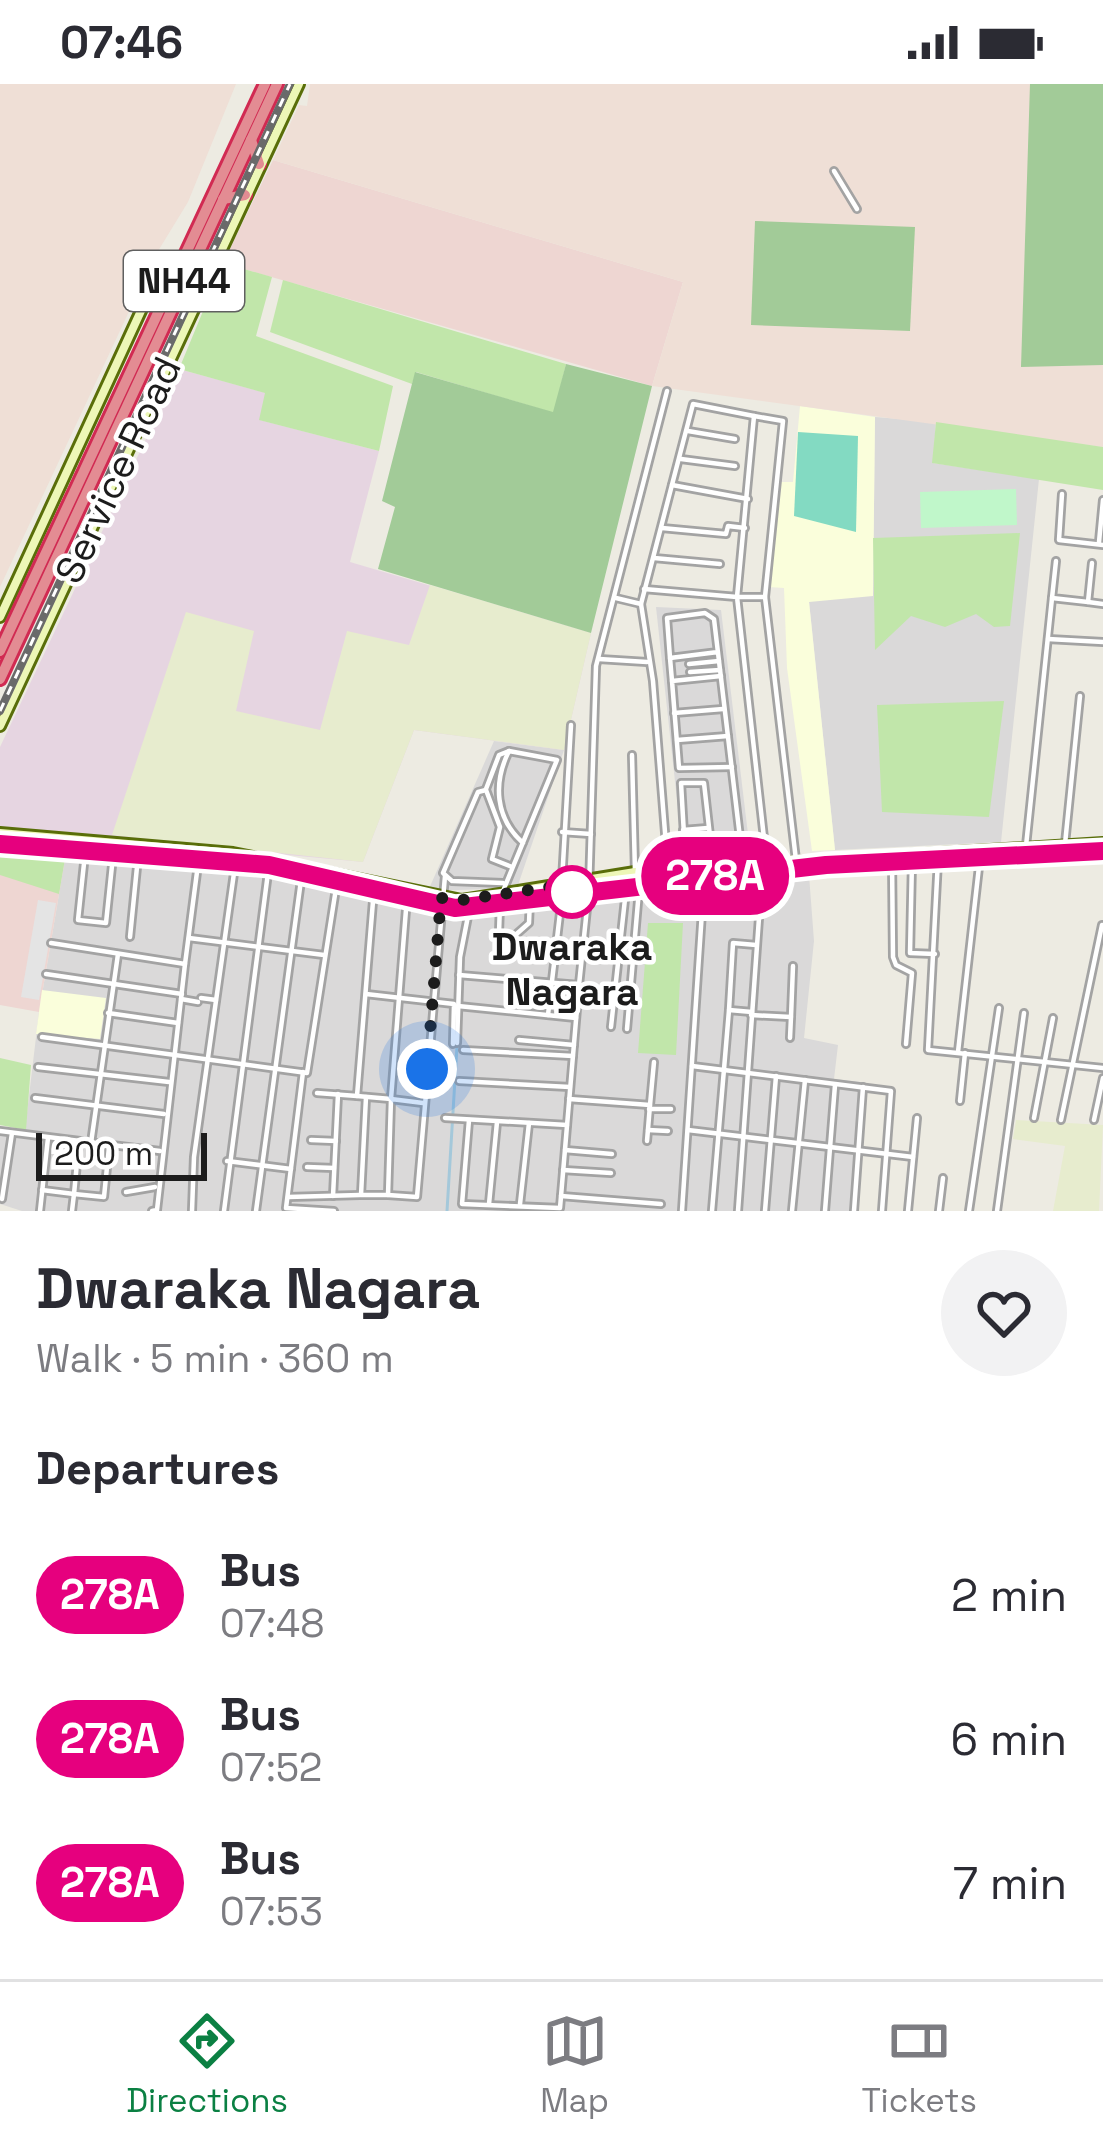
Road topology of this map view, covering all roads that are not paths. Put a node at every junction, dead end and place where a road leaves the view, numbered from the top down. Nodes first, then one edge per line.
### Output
1 (265, 84) edge
2 (277, 84) edge
3 (299, 84) edge
4 (251, 140) junction
5 (259, 164) junction
6 (834, 171) dead end
7 (245, 195) junction
8 (223, 200) junction
9 (857, 209) dead end
10 (172, 283) junction
11 (667, 391) dead end
12 (754, 416) junction
13 (687, 430) junction
14 (735, 439) dead end
15 (679, 459) junction
16 (735, 466) dead end
17 (87, 477) junction
18 (672, 485) junction
19 (1062, 494) dead end
20 (748, 499) junction
21 (1103, 500) edge
22 (660, 528) junction
23 (745, 528) junction
24 (1101, 544) edge
25 (652, 558) junction
26 (1056, 561) dead end
27 (1092, 563) dead end
28 (720, 564) dead end
29 (644, 589) junction
30 (737, 597) junction
31 (765, 597) junction
32 (616, 598) junction
33 (1052, 598) junction
34 (1088, 602) junction
35 (641, 604) junction
36 (1103, 604) edge
37 (0, 617) edge
38 (1048, 639) junction
39 (1103, 642) edge
40 (0, 651) edge
41 (718, 652) junction
42 (670, 658) junction
43 (598, 659) junction
44 (719, 661) junction
45 (649, 662) junction
46 (721, 673) junction
47 (0, 680) edge
48 (672, 681) junction
49 (1080, 696) dead end
50 (725, 709) junction
51 (674, 713) junction
52 (571, 725) dead end
53 (0, 726) edge
54 (728, 736) junction
55 (676, 740) junction
56 (509, 751) junction
57 (632, 755) dead end
58 (732, 767) junction
59 (486, 790) junction
60 (709, 828) junction
61 (683, 830) junction
62 (562, 832) junction
63 (0, 833) edge
64 (591, 834) junction
65 (523, 843) junction
66 (0, 844) edge
67 (1065, 844) junction
68 (1026, 846) junction
69 (1103, 847) edge
70 (86, 848) junction
71 (741, 849) junction
72 (114, 850) junction
73 (724, 850) dead end
74 (139, 852) junction
75 (200, 854) junction
76 (712, 854) junction
77 (892, 858) junction
78 (980, 858) junction
79 (938, 860) junction
80 (796, 861) junction
81 (912, 861) junction
82 (236, 862) junction
83 (269, 865) junction
84 (512, 867) junction
85 (744, 867) junction
86 (762, 867) junction
87 (668, 870) junction
88 (635, 872) junction
89 (707, 872) junction
90 (302, 873) junction
91 (445, 876) junction
92 (338, 882) junction
93 (490, 884) junction
94 (640, 884) junction
95 (589, 885) junction
96 (627, 885) junction
97 (374, 887) junction
98 (562, 889) junction
99 (502, 893) junction
100 (407, 897) junction
101 (530, 899) junction
102 (440, 901) junction
103 (480, 901) junction
104 (78, 920) junction
105 (106, 923) junction
106 (1102, 925) edge
107 (76, 930) dead end
108 (105, 934) dead end
109 (130, 937) dead end
110 (189, 938) junction
111 (224, 942) junction
112 (51, 943) dead end
113 (756, 945) junction
114 (257, 947) junction
115 (291, 951) junction
116 (118, 954) junction
117 (935, 954) junction
118 (324, 955) junction
119 (185, 964) junction
120 (793, 966) dead end
121 (46, 974) dead end
122 (459, 975) junction
123 (551, 983) junction
124 (112, 984) junction
125 (579, 986) junction
126 (365, 994) junction
127 (182, 997) junction
128 (398, 998) junction
129 (216, 1000) junction
130 (432, 1002) junction
131 (458, 1006) junction
132 (999, 1008) dead end
133 (729, 1010) junction
134 (1024, 1012) dead end
135 (108, 1013) junction
136 (752, 1013) junction
137 (548, 1015) junction
138 (791, 1017) junction
139 (576, 1018) junction
140 (1053, 1018) dead end
141 (178, 1023) junction
142 (610, 1028) dead end
143 (627, 1029) dead end
144 (42, 1037) dead end
145 (790, 1038) dead end
146 (519, 1040) dead end
147 (105, 1042) junction
148 (906, 1043) dead end
149 (574, 1045) junction
150 (463, 1050) dead end
151 (173, 1052) junction
152 (961, 1053) junction
153 (991, 1055) junction
154 (573, 1056) junction
155 (1017, 1056) junction
156 (208, 1057) junction
157 (1044, 1059) junction
158 (242, 1062) junction
159 (654, 1062) dead end
160 (1070, 1063) junction
161 (692, 1066) junction
162 (38, 1067) dead end
163 (275, 1067) junction
164 (1103, 1068) edge
165 (723, 1070) junction
166 (304, 1072) junction
167 (749, 1073) junction
168 (101, 1074) junction
169 (776, 1076) junction
170 (1103, 1078) edge
171 (805, 1080) junction
172 (459, 1081) dead end
173 (169, 1082) junction
174 (836, 1084) junction
175 (570, 1087) junction
176 (863, 1088) junction
177 (316, 1093) dead end
178 (338, 1094) junction
179 (357, 1096) junction
180 (366, 1097) junction
181 (35, 1098) dead end
182 (569, 1099) junction
183 (391, 1100) junction
184 (960, 1101) dead end
185 (424, 1103) junction
186 (97, 1105) junction
187 (650, 1107) junction
188 (671, 1109) dead end
189 (164, 1114) junction
190 (445, 1118) dead end
191 (917, 1118) dead end
192 (1034, 1118) dead end
193 (469, 1120) junction
194 (1060, 1120) dead end
195 (1094, 1120) dead end
196 (497, 1122) junction
197 (529, 1123) junction
198 (567, 1125) junction
199 (648, 1130) junction
200 (688, 1130) junction
201 (0, 1131) edge
202 (668, 1131) dead end
203 (12, 1133) junction
204 (717, 1133) junction
205 (745, 1137) junction
206 (48, 1138) junction
207 (311, 1140) dead end
208 (770, 1140) junction
209 (336, 1141) junction
210 (647, 1141) dead end
211 (80, 1142) junction
212 (91, 1143) junction
213 (799, 1143) junction
214 (109, 1144) junction
215 (832, 1147) junction
216 (160, 1150) junction
217 (565, 1150) junction
218 (857, 1150) junction
219 (612, 1154) dead end
220 (886, 1154) junction
221 (914, 1157) junction
222 (227, 1161) junction
223 (262, 1166) junction
224 (307, 1167) dead end
225 (334, 1168) junction
226 (291, 1169) junction
227 (563, 1169) junction
228 (611, 1173) dead end
229 (944, 1178) dead end
230 (156, 1187) junction
231 (42, 1190) junction
232 (126, 1192) dead end
233 (74, 1194) junction
234 (361, 1195) junction
235 (388, 1195) junction
236 (333, 1196) junction
237 (561, 1196) junction
238 (287, 1197) junction
239 (2, 1199) edge
240 (489, 1204) junction
241 (520, 1204) junction
242 (661, 1204) dead end
243 (552, 1209) edge
244 (40, 1211) edge
245 (72, 1211) edge
246 (152, 1211) edge
247 (193, 1211) edge
248 (224, 1211) edge
249 (256, 1211) edge
250 (334, 1211) edge
251 (682, 1211) edge
252 (712, 1211) edge
253 (738, 1211) edge
254 (765, 1211) edge
255 (792, 1211) edge
256 (825, 1211) edge
257 (854, 1211) edge
258 (882, 1211) edge
259 (908, 1211) edge
260 (939, 1211) edge
261 (969, 1211) edge
262 (997, 1211) edge

1 - 10 highway, NH44
2 - 4 highway, NH44
3 - 5 main road, Service Road
4 - 5 highway
4 - 8 highway, NH44
5 - 7 main road, Service Road
6 - 9 street
7 - 8 highway
7 - 53 main road, Service Road
8 - 17 highway, NH44
10 - 17 highway, NH44
10 - 37 main road
11 - 32 street
12 - 13 street
12 - 20 street
12 - 31 street
13 - 14 street
13 - 15 street
15 - 16 street
15 - 18 street
17 - 40 highway, NH44
17 - 47 highway, NH44
18 - 20 street
18 - 22 street
19 - 24 street
20 - 23 street
21 - 24 street
22 - 23 street
22 - 25 street
23 - 30 street
25 - 28 street
25 - 29 street
26 - 33 street
27 - 34 street
29 - 30 street
29 - 35 street
30 - 31 street
30 - 86 street
31 - 80 street
32 - 35 street
32 - 43 street
33 - 34 street
33 - 38 street
34 - 36 street
35 - 45 street
38 - 39 street
38 - 68 street
41 - 42 street
41 - 42 street
41 - 44 street
42 - 48 street
43 - 45 street
43 - 64 street
44 - 46 street
44 - 46 street
45 - 87 street
46 - 48 street
46 - 50 street
48 - 51 street
49 - 67 street
50 - 51 street
50 - 54 street
51 - 55 street
52 - 62 street
54 - 55 street
54 - 58 street
55 - 58 street
56 - 59 street
56 - 65 street
56 - 65 street
57 - 88 street
58 - 71 street
59 - 84 street
59 - 91 street
60 - 61 street
60 - 61 street
60 - 76 street
61 - 76 street
62 - 64 street
62 - 98 street
63 - 75 main road
64 - 95 street
65 - 84 street
66 - 70 main road
67 - 68 main road
67 - 69 main road
68 - 77 main road
69 - 78 main road
70 - 72 main road
70 - 104 street
71 - 73 street
71 - 85 street
72 - 74 main road
72 - 105 street
74 - 75 main road
74 - 109 street
75 - 82 main road
75 - 97 main road
75 - 110 street
76 - 89 street
77 - 80 main road
77 - 81 main road
77 - 86 main road
77 - 148 street
78 - 79 main road
78 - 152 street
79 - 81 main road
79 - 117 street
80 - 86 main road
81 - 117 street
82 - 83 main road
82 - 111 street
83 - 90 main road
83 - 114 street
84 - 99 street
85 - 86 main road
85 - 89 main road
86 - 89 main road
86 - 113 street
87 - 88 main road
87 - 89 main road
88 - 95 main road
89 - 94 main road
89 - 161 street
90 - 92 main road
90 - 115 street
91 - 93 street
91 - 102 street
92 - 97 main road
92 - 118 street
93 - 99 street
93 - 103 street
94 - 96 main road
94 - 143 street
95 - 96 main road
95 - 98 main road
95 - 125 street
96 - 142 street
97 - 100 main road
97 - 102 main road
97 - 126 street
98 - 99 main road
98 - 101 main road
98 - 123 street
99 - 101 main road
99 - 101 street
99 - 103 main road
100 - 102 main road
100 - 128 street
102 - 103 main road
102 - 130 street
103 - 122 street
104 - 105 street
104 - 107 street
105 - 108 street
106 - 160 street
110 - 111 street
110 - 119 street
111 - 114 street
111 - 129 street
112 - 116 street
113 - 133 street
113 - 136 street
114 - 115 street
114 - 158 street
115 - 118 street
115 - 163 street
116 - 119 street
116 - 124 street
117 - 152 street
118 - 166 street
119 - 127 street
120 - 138 street
121 - 124 street
122 - 123 street
122 - 131 street
123 - 125 street
123 - 137 street
124 - 127 street
124 - 135 street
125 - 139 street
126 - 128 street
126 - 179 street
127 - 129 street
127 - 141 street
128 - 130 street
128 - 183 street
129 - 156 street
130 - 131 street
130 - 185 street
131 - 137 street
132 - 153 street
133 - 136 street
133 - 165 street
134 - 155 street
135 - 141 street
135 - 147 street
136 - 138 street
136 - 167 street
137 - 139 street
138 - 145 street
139 - 149 street
140 - 157 street
141 - 151 street
144 - 147 street
146 - 149 street
147 - 151 street
147 - 168 street
149 - 154 street
150 - 154 street
151 - 156 street
151 - 173 street
152 - 153 street
152 - 184 street
153 - 155 street
153 - 261 street
154 - 175 street
155 - 157 street
155 - 262 street
156 - 158 street
156 - 247 street
157 - 160 street
157 - 192 street
158 - 163 street
158 - 222 street
159 - 187 street
160 - 164 street
160 - 194 street
161 - 165 street
161 - 200 street
162 - 168 street
163 - 166 street
163 - 223 street
165 - 167 street
165 - 204 street
166 - 226 street
167 - 169 street
167 - 205 street
168 - 173 street
168 - 186 street
169 - 171 street
169 - 208 street
170 - 195 street
171 - 174 street
171 - 213 street
172 - 175 street
173 - 189 street
174 - 176 street
174 - 215 street
175 - 182 street
176 - 218 street
176 - 220 street
177 - 178 street
178 - 179 street
178 - 209 street
179 - 180 street
180 - 183 street
180 - 234 street
181 - 186 street
182 - 187 street
182 - 198 street
183 - 185 street
183 - 235 street
185 - 235 street
186 - 189 street
186 - 212 street
187 - 188 street
187 - 199 street
189 - 216 street
190 - 193 street
191 - 221 street
193 - 196 street
193 - 240 street
196 - 197 street
196 - 240 street
197 - 198 street
197 - 241 street
198 - 217 street
199 - 202 street
199 - 210 street
200 - 204 street
200 - 251 street
201 - 203 street
203 - 206 street
203 - 239 street
204 - 205 street
204 - 252 street
205 - 208 street
205 - 253 street
206 - 211 street
206 - 231 street
207 - 209 street
208 - 213 street
208 - 254 street
209 - 225 street
211 - 212 street
211 - 233 street
212 - 214 street
213 - 215 street
213 - 255 street
214 - 216 street
214 - 233 street
215 - 218 street
215 - 256 street
216 - 230 street
217 - 219 street
217 - 227 street
218 - 220 street
218 - 257 street
220 - 221 street
220 - 258 street
221 - 259 street
222 - 223 street
222 - 248 street
223 - 226 street
223 - 249 street
224 - 225 street
225 - 236 street
226 - 238 street
227 - 228 street
227 - 237 street
229 - 260 street
230 - 232 street
230 - 246 street
231 - 233 street
231 - 244 street
233 - 245 street
234 - 235 street
234 - 236 street
236 - 238 street
237 - 242 street
237 - 243 street
238 - 250 street
240 - 241 street
241 - 243 street

